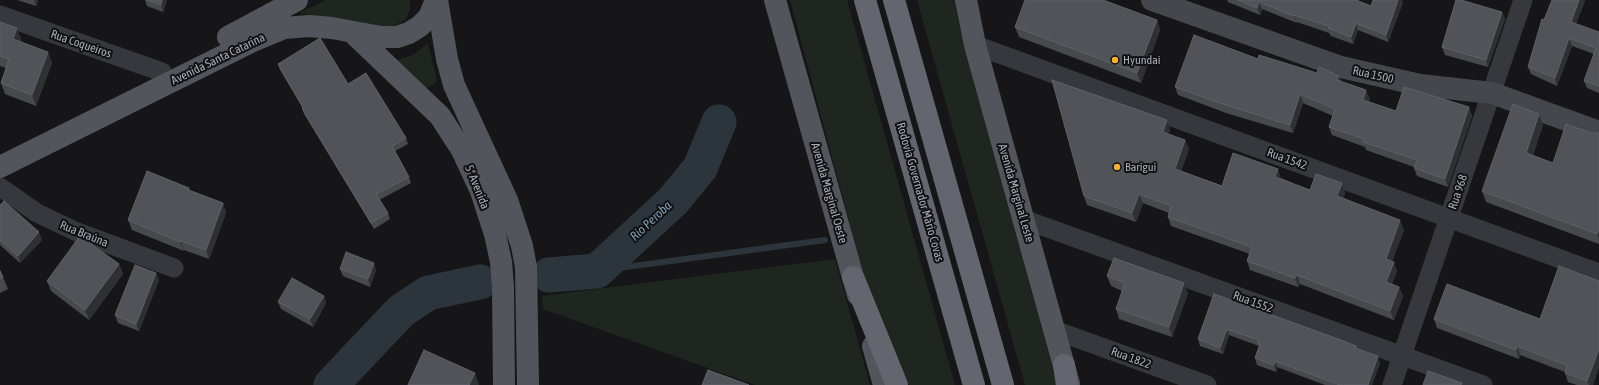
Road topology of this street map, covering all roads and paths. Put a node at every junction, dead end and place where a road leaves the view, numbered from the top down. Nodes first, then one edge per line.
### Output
1 (297, 0) edge
2 (436, 0) edge
3 (775, 0) edge
4 (865, 0) edge
5 (894, 0) edge
6 (966, 0) edge
7 (1152, 0) edge
8 (1523, 0) edge
9 (0, 15) edge
10 (352, 32) junction
11 (974, 45) junction
12 (162, 72) junction
13 (1492, 93) junction
14 (1599, 132) edge
15 (0, 152) edge
16 (0, 168) edge
17 (0, 187) edge
18 (1449, 218) junction
19 (1023, 219) junction
20 (174, 268) dead end
21 (1599, 273) edge
22 (853, 277) junction
23 (1054, 330) junction
24 (1402, 356) junction
25 (1067, 378) edge
26 (504, 385) edge
27 (528, 385) edge
28 (884, 385) edge
29 (897, 385) edge
30 (974, 385) edge
31 (1003, 385) edge
32 (1208, 385) edge
33 (1392, 385) edge
34 (1483, 385) edge

1 - 12 main road, Avenida Santa Catarina
2 - 10 main road, Avenida Santa Catarina
2 - 27 main road, 5ª Avenida
3 - 22 main road, Avenida Marginal Oeste
4 - 30 highway, Rodovia Governador Mário Covas
5 - 31 highway
6 - 11 main road, Avenida Marginal Leste
7 - 13 street, Rua 1500
8 - 13 street, Rua 968
9 - 12 street, Rua Coqueiros
10 - 16 main road, Avenida Santa Catarina
10 - 26 main road, 5ª Avenida
11 - 18 street, Rua 1542
11 - 19 main road, Avenida Marginal Leste
12 - 15 main road, Avenida Santa Catarina
13 - 14 street, Rua 1500
13 - 18 street, Rua 968
17 - 20 street, Rua Braúna
18 - 21 street, Rua 1542
18 - 24 street, Rua 968
19 - 23 main road, Avenida Marginal Leste
19 - 24 street, Rua 1552
22 - 28 main road, Avenida Marginal Oeste
22 - 29 highway
23 - 25 main road, Avenida Marginal Leste
23 - 32 street, Rua 1822
24 - 33 street, Rua 968
24 - 34 street, Rua 1552

